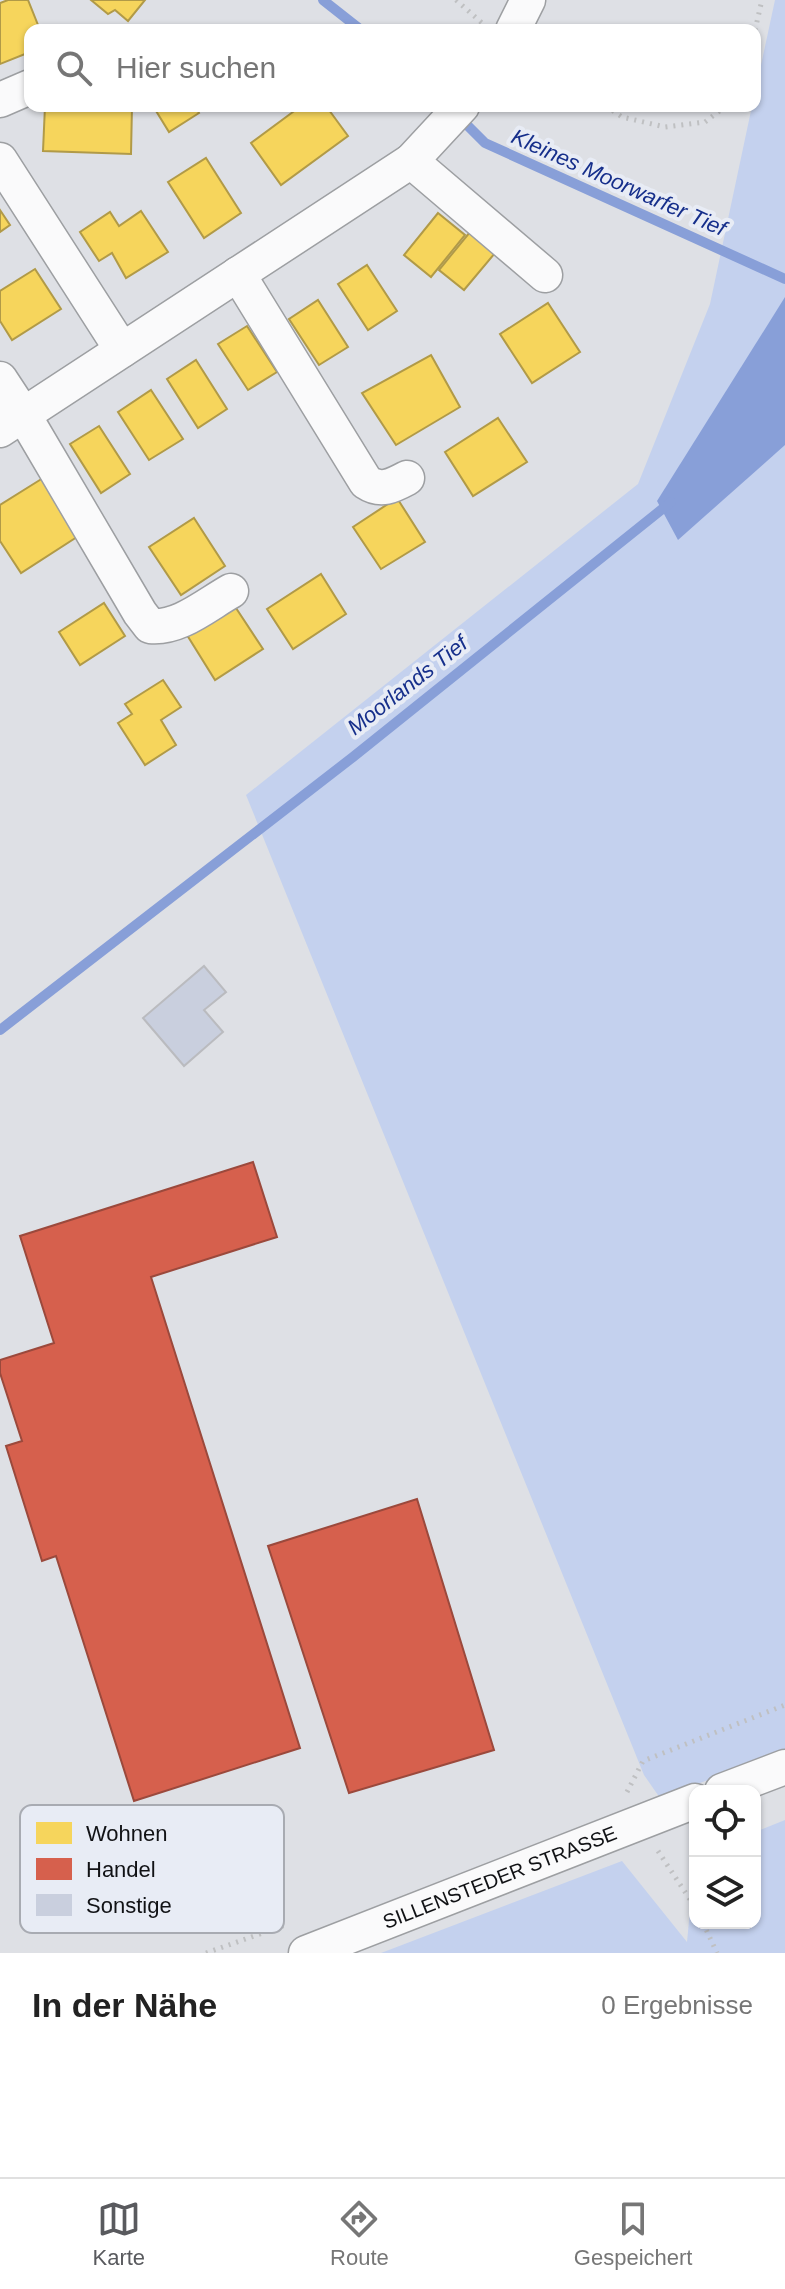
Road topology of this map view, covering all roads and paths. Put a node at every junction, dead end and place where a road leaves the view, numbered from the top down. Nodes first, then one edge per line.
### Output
1 (456, 0) edge
2 (528, 0) edge
3 (762, 0) edge
4 (486, 24) edge
5 (516, 24) edge
6 (756, 24) edge
7 (24, 90) edge
8 (0, 100) edge
9 (615, 112) edge
10 (718, 112) edge
11 (451, 118) edge
12 (0, 160) edge
13 (411, 161) junction
14 (238, 274) junction
15 (545, 275) dead end
16 (122, 350) junction
17 (0, 379) edge
18 (12, 422) edge
19 (407, 478) dead end
20 (231, 591) dead end
21 (785, 1705) edge
22 (785, 1767) edge
23 (738, 1785) edge
24 (689, 1802) edge
25 (632, 1810) junction
26 (689, 1898) edge
27 (706, 1929) edge
28 (300, 1938) edge
29 (206, 1953) edge
30 (717, 1953) edge

1 - 4 path
2 - 5 street
3 - 6 path
7 - 8 street
9 - 10 path
11 - 13 street
12 - 16 street
13 - 14 street
13 - 15 street
14 - 16 street
14 - 19 street
16 - 18 street
17 - 18 street
18 - 20 street
21 - 25 path
22 - 23 street
24 - 25 street, SILLENSTEDER STRASSE
25 - 26 path
25 - 28 street, SILLENSTEDER STRASSE
27 - 30 path
28 - 29 path

